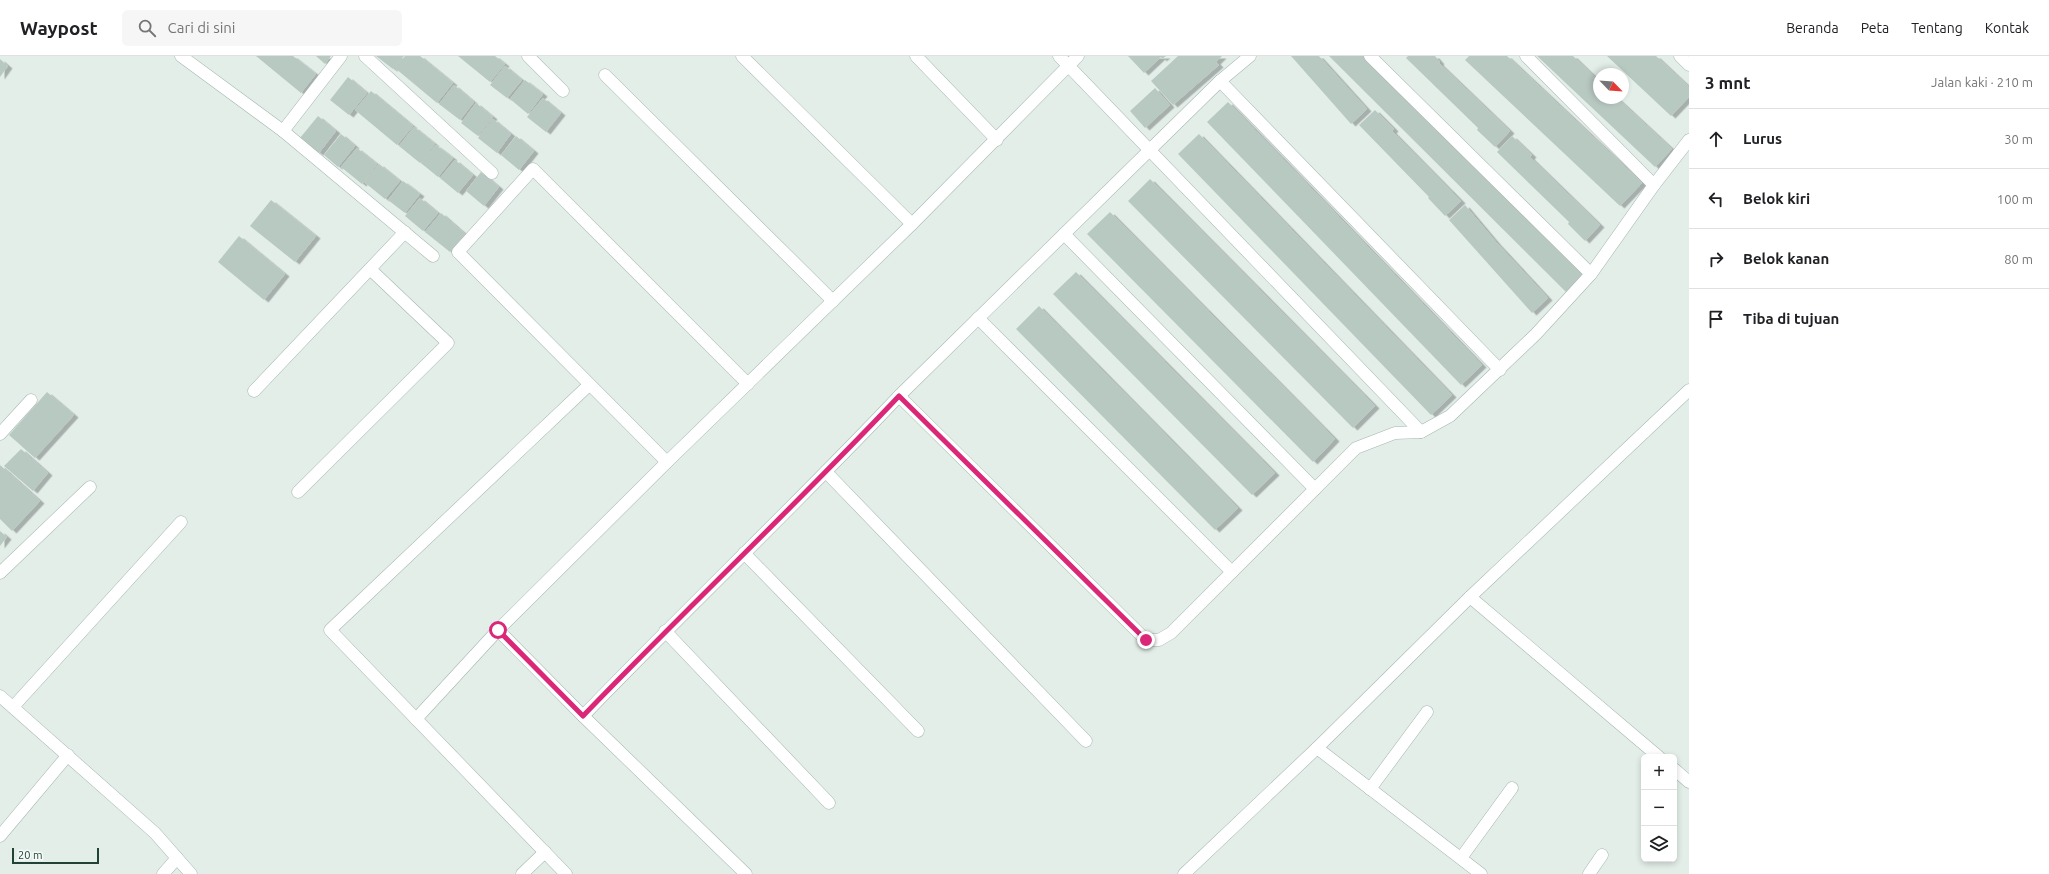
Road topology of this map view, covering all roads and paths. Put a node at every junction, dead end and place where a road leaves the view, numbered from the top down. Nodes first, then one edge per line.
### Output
1 (181, 56) edge
2 (341, 56) edge
3 (366, 56) edge
4 (528, 56) edge
5 (742, 56) edge
6 (916, 56) edge
7 (1059, 56) edge
8 (1078, 56) edge
9 (1250, 56) edge
10 (1370, 56) edge
11 (1526, 56) edge
12 (1680, 56) edge
13 (1689, 65) edge
14 (1069, 66) junction
15 (605, 75) dead end
16 (1220, 81) junction
17 (563, 91) dead end
18 (283, 131) junction
19 (997, 140) junction
20 (1689, 140) edge
21 (1150, 149) junction
22 (492, 173) dead end
23 (1654, 185) junction
24 (912, 224) junction
25 (405, 232) junction
26 (1064, 234) junction
27 (434, 256) dead end
28 (370, 269) junction
29 (1591, 274) junction
30 (833, 301) junction
31 (978, 318) junction
32 (1500, 370) junction
33 (748, 384) junction
34 (589, 385) junction
35 (1689, 390) edge
36 (254, 391) dead end
37 (899, 396) junction
38 (31, 400) dead end
39 (1421, 432) junction
40 (0, 434) edge
41 (667, 462) junction
42 (826, 472) junction
43 (90, 487) dead end
44 (1315, 489) junction
45 (298, 492) dead end
46 (182, 522) dead end
47 (744, 553) junction
48 (1232, 572) junction
49 (0, 573) edge
50 (1470, 598) junction
51 (498, 630) junction
52 (665, 631) junction
53 (0, 696) edge
54 (13, 707) junction
55 (1426, 712) dead end
56 (583, 716) junction
57 (416, 719) junction
58 (918, 731) dead end
59 (1086, 741) dead end
60 (1317, 748) junction
61 (1655, 754) edge
62 (68, 755) junction
63 (1677, 772) edge
64 (1689, 782) edge
65 (1512, 788) dead end
66 (1370, 789) junction
67 (829, 803) dead end
68 (0, 836) edge
69 (545, 852) junction
70 (1602, 855) dead end
71 (177, 858) junction
72 (1461, 858) junction
73 (163, 874) edge
74 (191, 874) edge
75 (522, 874) edge
76 (566, 874) edge
77 (746, 874) edge
78 (1184, 874) edge
79 (1481, 874) edge
80 (1589, 874) edge

1 - 18 street
2 - 18 street
3 - 22 street
4 - 17 street
5 - 24 street
6 - 19 street
7 - 14 street
8 - 14 street
9 - 16 street
10 - 29 street
11 - 23 street
12 - 13 street
14 - 19 street
14 - 21 street
15 - 30 street
16 - 21 street
16 - 32 street
18 - 25 street
19 - 24 street
20 - 23 street
21 - 26 street
21 - 39 street
23 - 29 street
24 - 30 street
25 - 27 street
25 - 28 street
26 - 31 street
26 - 44 street
28 - 36 street
28 - 45 street
29 - 32 street
30 - 33 street
31 - 37 street
31 - 48 street
32 - 39 street
33 - 34 street
33 - 41 street
34 - 41 street
34 - 57 street
35 - 50 street
37 - 42 street
37 - 48 street
38 - 40 street
39 - 44 street
41 - 51 street
42 - 47 street
42 - 59 street
43 - 49 street
44 - 48 street
46 - 54 street
47 - 52 street
47 - 58 street
50 - 60 street
50 - 61 street
51 - 56 street
51 - 57 street
52 - 56 street
52 - 67 street
53 - 54 street
54 - 62 street
55 - 66 street
56 - 77 street
57 - 69 street
60 - 66 street
60 - 78 street
62 - 68 street
62 - 71 street
63 - 64 street
65 - 72 street
66 - 72 street
69 - 75 street
69 - 76 street
70 - 80 street
71 - 73 street
71 - 74 street
72 - 79 street

